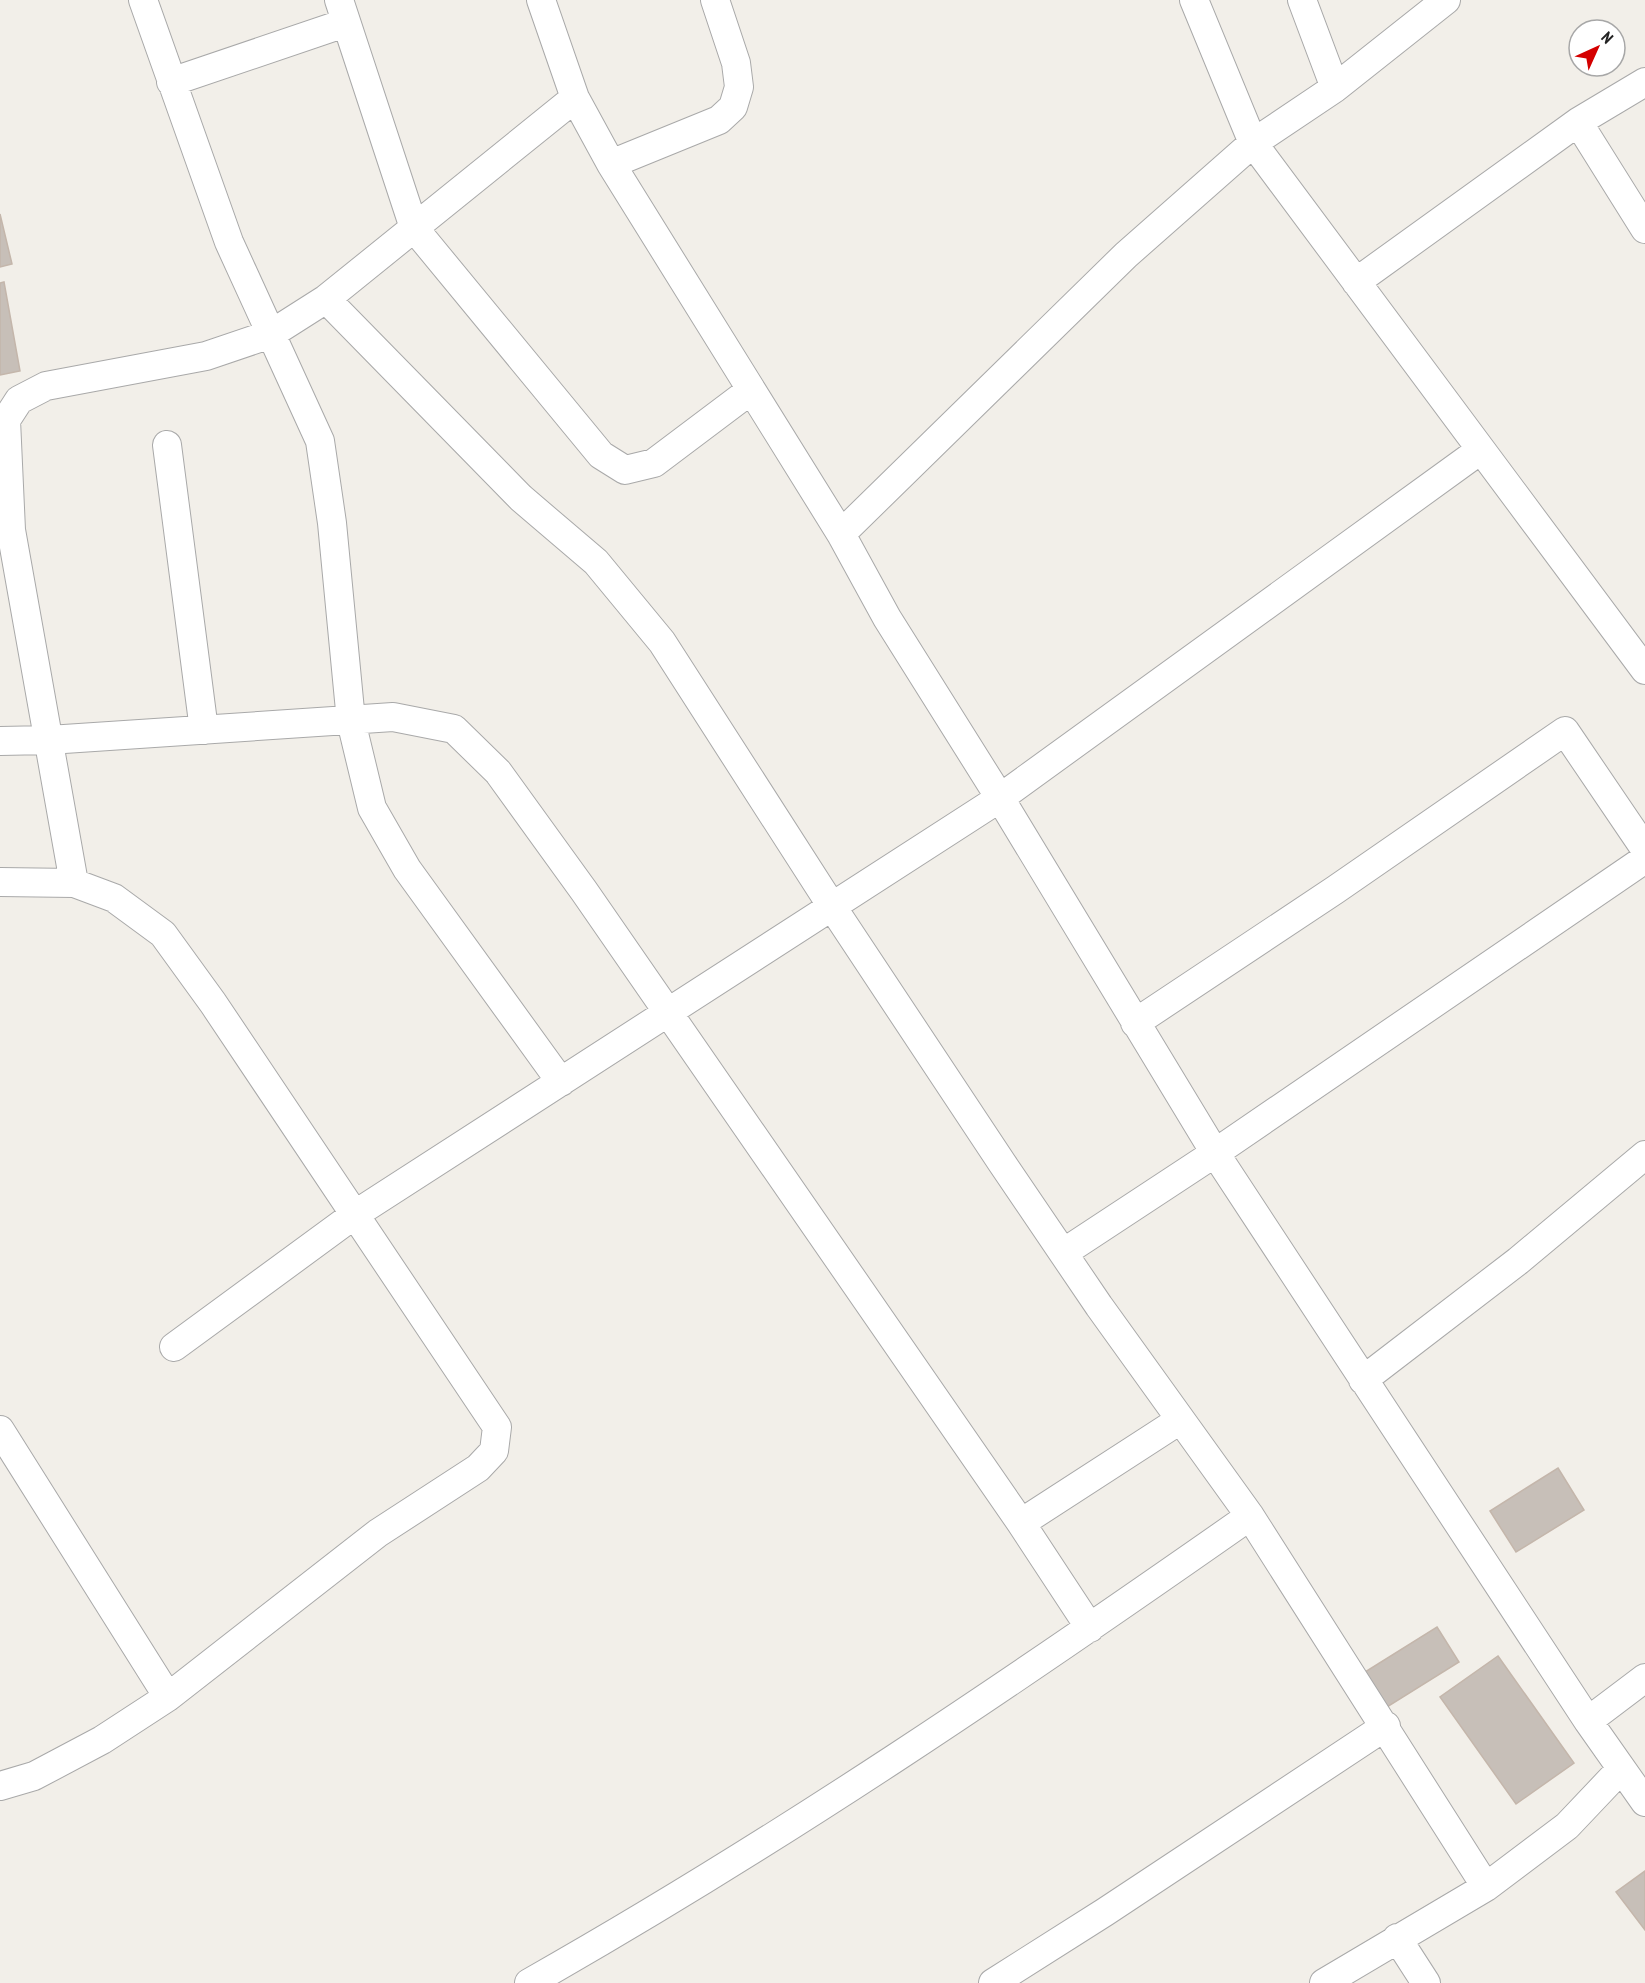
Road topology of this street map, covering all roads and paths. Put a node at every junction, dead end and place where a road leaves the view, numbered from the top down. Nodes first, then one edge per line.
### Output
1 (143, 0) edge
2 (541, 0) edge
3 (715, 0) edge
4 (1194, 0) edge
5 (1302, 0) edge
6 (1446, 0) edge
7 (342, 12) edge
8 (171, 82) junction
9 (1645, 82) edge
10 (1335, 88) junction
11 (575, 98) junction
12 (1578, 122) junction
13 (1253, 143) junction
14 (611, 164) junction
15 (414, 228) junction
16 (1645, 229) edge
17 (1356, 282) junction
18 (326, 298) junction
19 (270, 334) junction
20 (751, 390) junction
21 (167, 445) dead end
22 (1479, 451) junction
23 (6, 530) edge
24 (841, 534) junction
25 (1643, 664) edge
26 (351, 721) junction
27 (204, 730) junction
28 (48, 740) junction
29 (0, 741) edge
30 (1000, 798) junction
31 (1645, 849) edge
32 (1645, 859) edge
33 (0, 882) edge
34 (74, 883) junction
35 (831, 905) junction
36 (668, 1013) junction
37 (1135, 1023) junction
38 (561, 1082) junction
39 (1215, 1153) junction
40 (1645, 1155) edge
41 (354, 1215) junction
42 (1063, 1253) junction
43 (174, 1347) dead end
44 (1363, 1380) junction
45 (1180, 1420) junction
46 (0, 1430) edge
47 (10, 1468) edge
48 (1250, 1515) junction
49 (1021, 1523) junction
50 (1090, 1628) junction
51 (1645, 1678) edge
52 (168, 1697) junction
53 (1588, 1721) junction
54 (1386, 1726) junction
55 (1621, 1769) junction
56 (0, 1786) edge
57 (1645, 1802) edge
58 (1486, 1887) junction
59 (1397, 1938) junction
60 (529, 1983) edge
61 (993, 1983) edge
62 (1324, 1983) edge
63 (1426, 1983) edge

1 - 8 street
2 - 11 street
3 - 14 street
4 - 13 street
5 - 10 street
6 - 10 street
7 - 8 street
7 - 15 street
8 - 19 street
9 - 12 street
10 - 13 street
11 - 14 street
11 - 15 street
12 - 16 street
12 - 17 street
13 - 17 street
13 - 24 street
14 - 20 street
15 - 18 street
15 - 20 street
17 - 22 street
18 - 19 street
18 - 35 street
19 - 23 street
19 - 26 street
20 - 24 street
21 - 27 street
22 - 25 street
22 - 30 street
23 - 28 street
24 - 30 street
26 - 27 street
26 - 36 street
26 - 38 street
27 - 28 street
28 - 29 street
28 - 34 street
30 - 35 street
30 - 37 street
31 - 37 street
32 - 39 street
33 - 34 street
34 - 41 street
35 - 36 street
35 - 42 street
36 - 38 street
36 - 49 street
37 - 39 street
38 - 41 street
39 - 42 street
39 - 44 street
40 - 44 street
41 - 43 street
41 - 52 street
42 - 45 street
44 - 53 street
45 - 48 street
45 - 49 street
46 - 47 street
47 - 52 street
48 - 50 street
48 - 54 street
49 - 50 street
50 - 60 street
51 - 53 street
52 - 56 street
53 - 55 street
54 - 58 street
54 - 61 street
55 - 57 street
55 - 58 street
58 - 59 street
59 - 62 street
59 - 63 street

